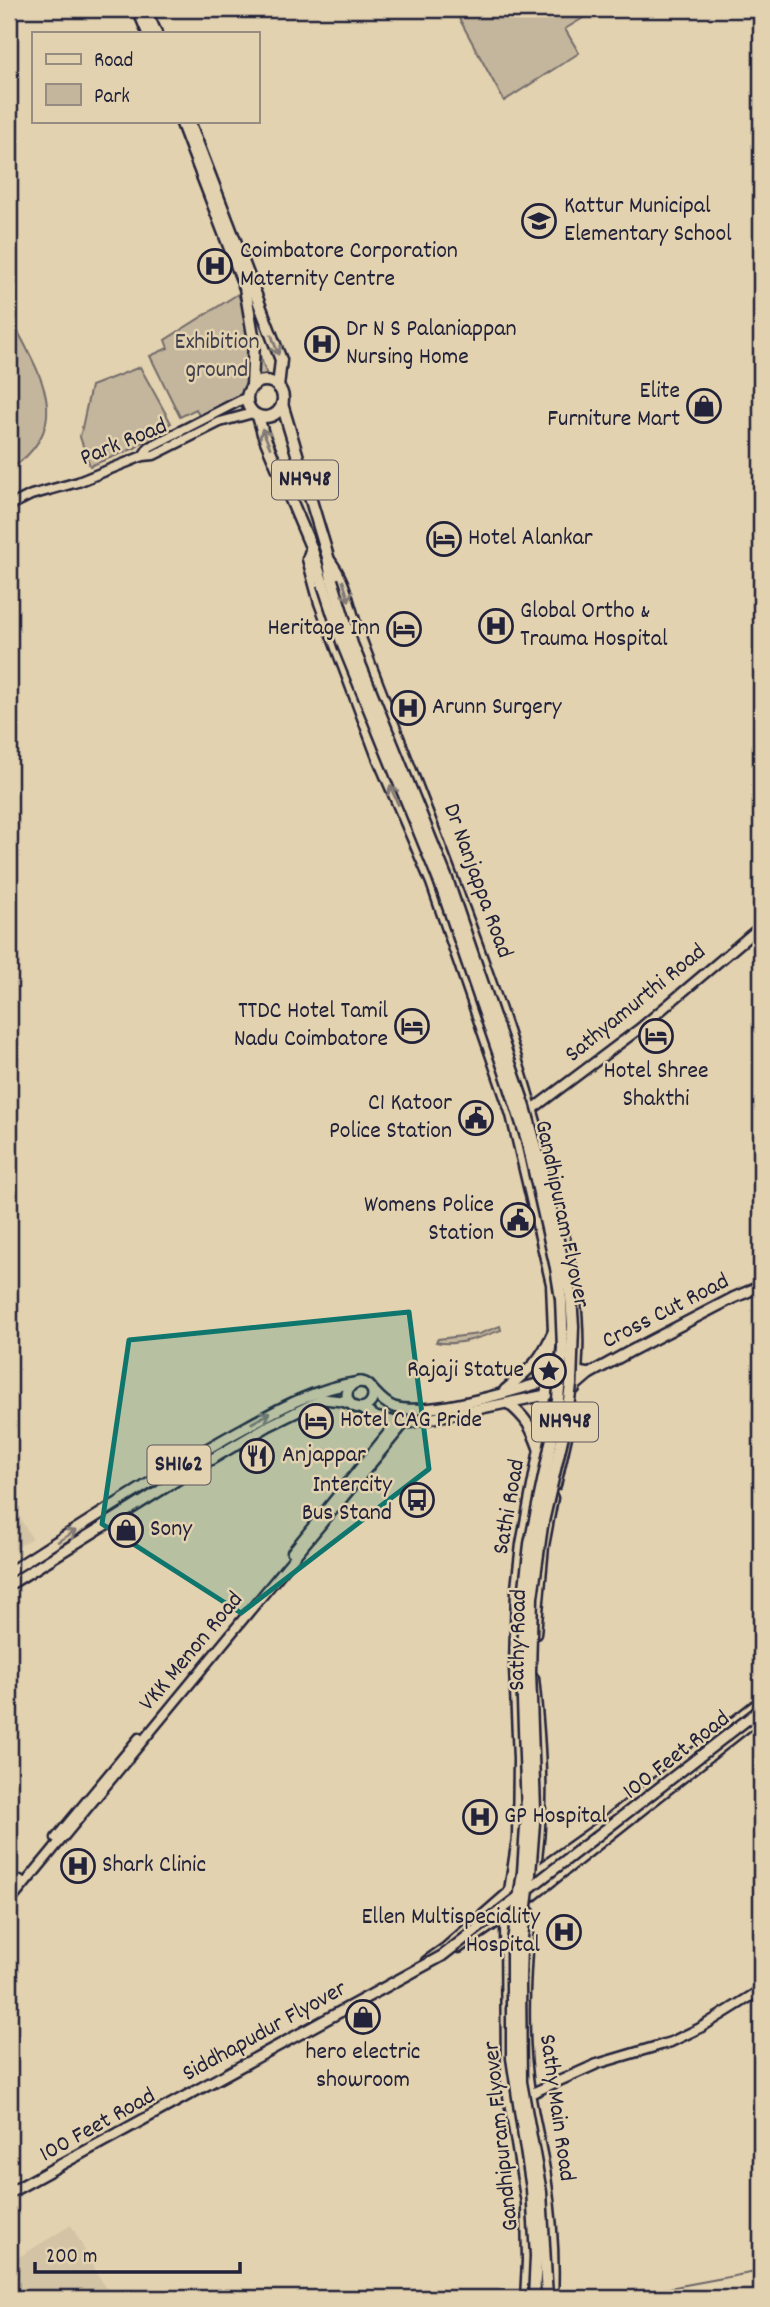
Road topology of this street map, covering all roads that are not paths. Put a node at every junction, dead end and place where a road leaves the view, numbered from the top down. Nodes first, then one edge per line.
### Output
1 (138, 9) edge
2 (145, 9) edge
3 (148, 32) edge
4 (156, 32) edge
5 (181, 122) edge
6 (190, 122) edge
7 (241, 266) junction
8 (252, 386) junction
9 (278, 387) junction
10 (247, 397) junction
11 (282, 404) junction
12 (256, 414) junction
13 (143, 456) junction
14 (9, 506) edge
15 (311, 547) junction
16 (328, 557) junction
17 (328, 582) junction
18 (761, 926) edge
19 (532, 1108) junction
20 (514, 1129) junction
21 (761, 1286) edge
22 (553, 1332) junction
23 (578, 1372) junction
24 (589, 1374) junction
25 (547, 1380) junction
26 (365, 1384) junction
27 (575, 1386) junction
28 (501, 1394) junction
29 (545, 1395) junction
30 (509, 1404) junction
31 (356, 1406) junction
32 (400, 1423) junction
33 (539, 1449) junction
34 (9, 1572) edge
35 (9, 1585) edge
36 (761, 1702) edge
37 (761, 1709) edge
38 (761, 1715) edge
39 (535, 1873) junction
40 (510, 1892) junction
41 (9, 1894) edge
42 (531, 1897) junction
43 (9, 1903) edge
44 (505, 1917) junction
45 (761, 1990) edge
46 (530, 2094) junction
47 (9, 2193) edge
48 (525, 2298) edge
49 (534, 2298) edge
50 (547, 2298) edge
51 (553, 2298) edge

1 - 3 highway
2 - 4 highway
5 - 7 highway, NH948
6 - 7 highway, NH948
7 - 8 highway, NH948
7 -> 9 highway, NH948
8 - 9 highway
8 - 10 highway, NH948
9 - 11 highway, NH948
10 - 12 highway, NH948
10 - 13 street
11 - 12 highway
11 - 16 highway, Dr Nanjappa Road / NH948
12 - 13 street, Park Road
15 -> 12 highway, Dr Nanjappa Road / NH948
13 - 14 street, Park Road
15 - 17 highway, Gandhipuram Flyover / NH948
20 -> 15 street, Dr Nanjappa Road
16 - 17 highway, Gandhipuram Flyover / NH948
16 -> 19 street, Dr Nanjappa Road
17 - 49 highway, Gandhipuram Flyover / NH948, bridge
17 - 50 highway, Gandhipuram Flyover / NH948, bridge
18 - 19 street, Sathyamurthi Road
19 - 20 street, Sathyamurthi Road
19 - 23 street, Dr Nanjappa Road
20 - 22 street, Dr Nanjappa Road
21 - 24 main road, Cross Cut Road
22 - 25 street, Dr Nanjappa Road
22 - 28 main road
23 - 24 main road
23 - 25 main road
23 - 27 street, Dr Nanjappa Road
24 - 27 main road, Cross Cut Road
25 - 28 main road
25 - 29 street, Sathi Road
26 - 28 main road
26 - 31 main road
26 - 31 main road
34 -> 26 main road, SH162
27 - 29 main road
27 - 39 street, Sathy Road
29 - 30 main road
29 - 33 street, Sathi Road
30 - 32 main road
30 - 33 main road
31 - 32 main road, SH162
31 - 35 main road, SH162
32 - 41 street, VKK Menon Road
32 - 43 street, VKK Menon Road
33 - 40 street, Sathi Road
36 - 39 main road, 100 Feet Road
37 - 47 main road, Siddhapudur Flyover, bridge
38 - 42 main road, 100 Feet Road
39 - 40 street, 100 Feet Road
39 - 42 street, Sathy Road
40 - 44 street, Sathi Road
40 - 47 street, 100 Feet Road
42 - 44 street, 100 Feet Road
42 - 46 street, Sathy Main Road
44 - 47 street, 100 Feet Road
44 - 48 street, Sathy Main Road
45 - 46 street
46 - 51 street, Sathy Main Road

